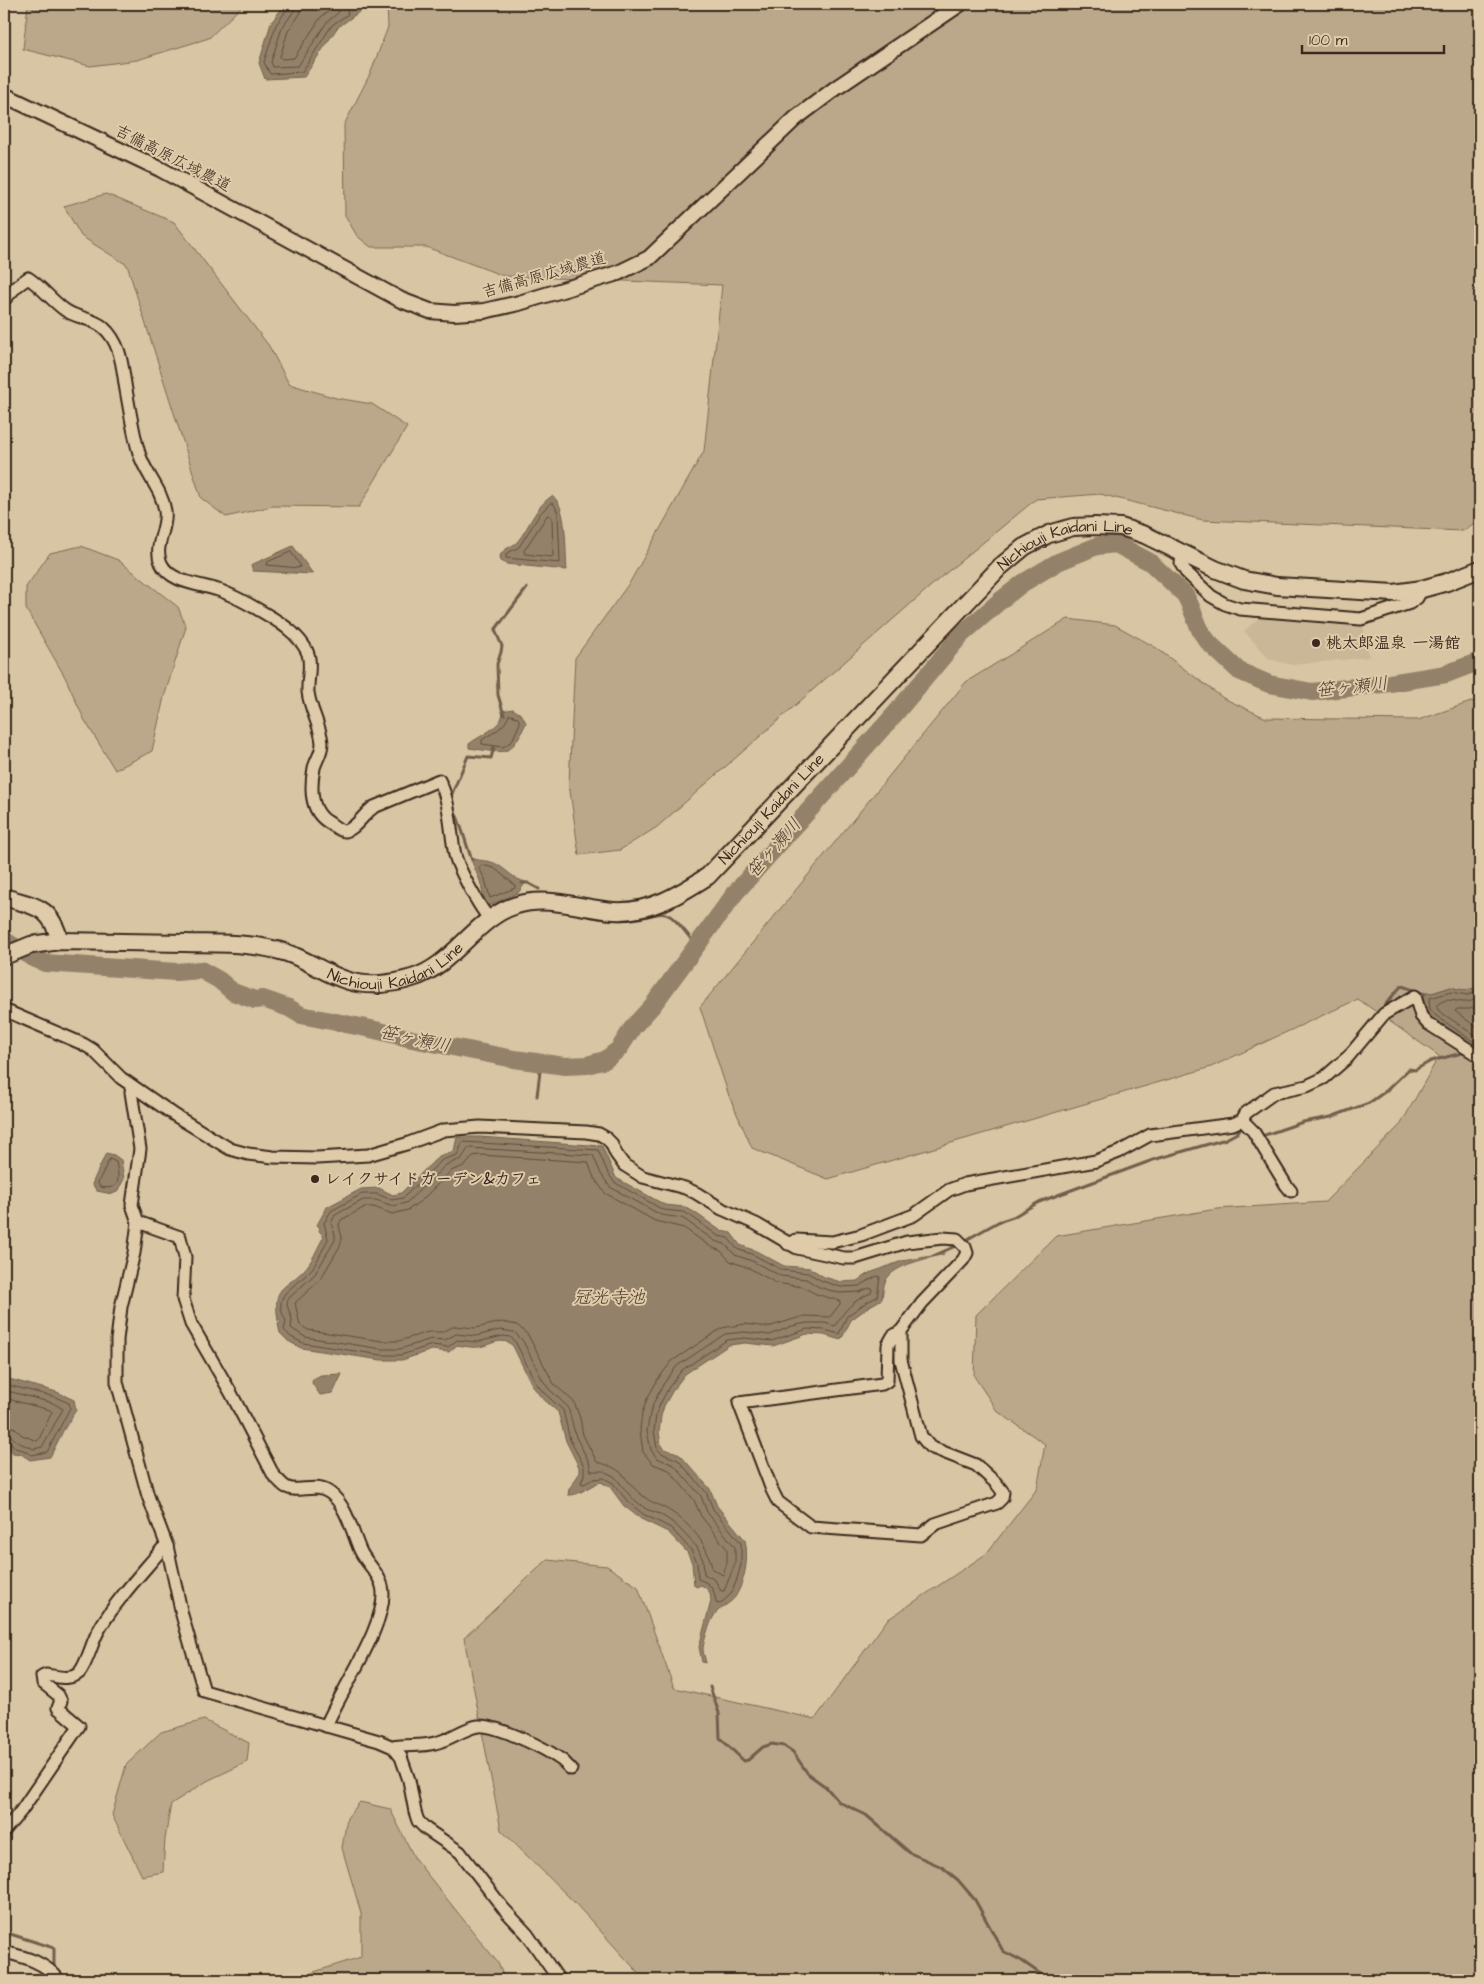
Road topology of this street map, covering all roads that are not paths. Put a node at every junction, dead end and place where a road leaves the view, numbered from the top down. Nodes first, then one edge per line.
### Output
1 (960, 4) edge
2 (4, 96) edge
3 (4, 300) edge
4 (1182, 553) junction
5 (1480, 568) edge
6 (1422, 589) junction
7 (4, 897) edge
8 (490, 919) junction
9 (60, 940) junction
10 (4, 956) edge
11 (4, 1010) edge
12 (1479, 1056) dead end
13 (132, 1086) junction
14 (1246, 1117) junction
15 (1291, 1191) dead end
16 (138, 1222) junction
17 (788, 1244) junction
18 (901, 1331) junction
19 (167, 1546) junction
20 (326, 1726) junction
21 (393, 1747) junction
22 (571, 1769) dead end
23 (4, 1831) edge
24 (4, 1952) edge
25 (56, 1976) edge
26 (559, 1980) edge

1 - 2 street, 吉備高原広域農道
3 - 8 street
4 - 6 main road, Nichiouji Kaidani Line
4 - 6 street
4 - 8 main road, Nichiouji Kaidani Line
5 - 6 main road, Nichiouji Kaidani Line
7 - 9 main road
8 - 9 main road, Nichiouji Kaidani Line
9 - 10 main road, Nichiouji Kaidani Line
11 - 13 street
12 - 14 street
13 - 16 street
13 - 17 street
14 - 15 street
14 - 17 street
16 - 19 street
16 - 20 street
17 - 18 street
18 - 18 street
19 - 20 street
19 - 23 street
20 - 21 street
21 - 22 street
21 - 26 street
24 - 25 street

